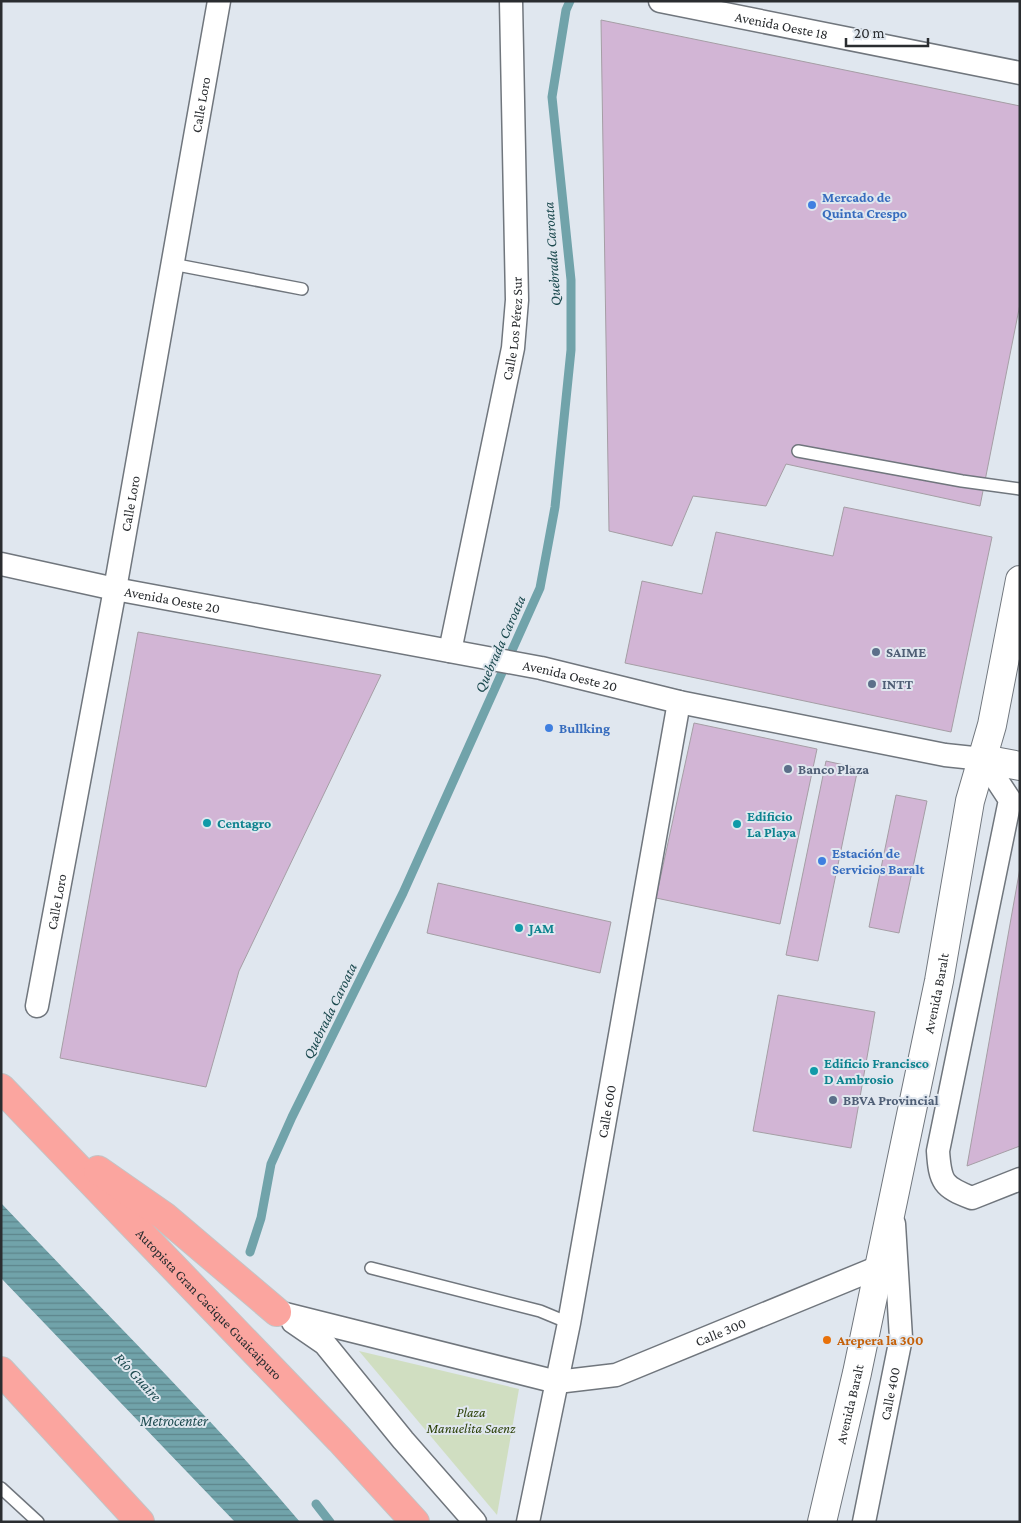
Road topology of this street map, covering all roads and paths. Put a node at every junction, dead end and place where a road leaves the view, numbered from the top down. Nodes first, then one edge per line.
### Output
1 (219, 1) edge
2 (511, 1) edge
3 (660, 1) edge
4 (1020, 74) edge
5 (172, 264) junction
6 (302, 289) dead end
7 (798, 451) dead end
8 (1020, 489) edge
9 (1, 564) edge
10 (1020, 580) edge
11 (115, 589) junction
12 (450, 651) junction
13 (679, 702) junction
14 (983, 759) junction
15 (1020, 766) edge
16 (37, 1006) dead end
17 (1, 1088) edge
18 (45, 1133) junction
19 (1020, 1179) edge
20 (893, 1203) junction
21 (879, 1267) junction
22 (371, 1268) dead end
23 (277, 1312) junction
24 (569, 1323) junction
25 (1, 1371) edge
26 (558, 1382) junction
27 (1, 1488) edge
28 (132, 1516) edge
29 (38, 1522) edge
30 (415, 1522) edge
31 (475, 1522) edge
32 (528, 1522) edge
33 (822, 1522) edge
34 (864, 1522) edge

1 - 5 street, Calle Loro
2 - 12 street, Calle Los Pérez Sur
3 - 4 street, Avenida Oeste 18
5 - 6 lane
5 - 11 street, Calle Loro
7 - 8 lane
9 - 11 street, Avenida Oeste 20
10 - 14 main road, Avenida Baralt
11 - 12 street, Avenida Oeste 20
11 - 16 street, Calle Loro
12 - 13 street, Avenida Oeste 20
13 - 14 street, Avenida Oeste 20
13 - 24 street, Calle 600
14 - 15 main road, Avenida Oeste 20
14 - 19 street
14 - 20 main road, Avenida Baralt
17 - 18 highway, Autopista Gran Cacique Guaicaipuro
18 - 23 highway
18 - 30 highway, Autopista Gran Cacique Guaicaipuro
20 - 21 main road, Avenida Baralt
20 - 34 street, Calle 400
21 - 26 street, Calle 300
21 - 33 main road, Avenida Baralt
22 - 24 lane
23 - 26 street
23 - 31 street
24 - 26 street, Calle 600
25 - 28 highway
26 - 32 street, Calle 600
27 - 29 lane

